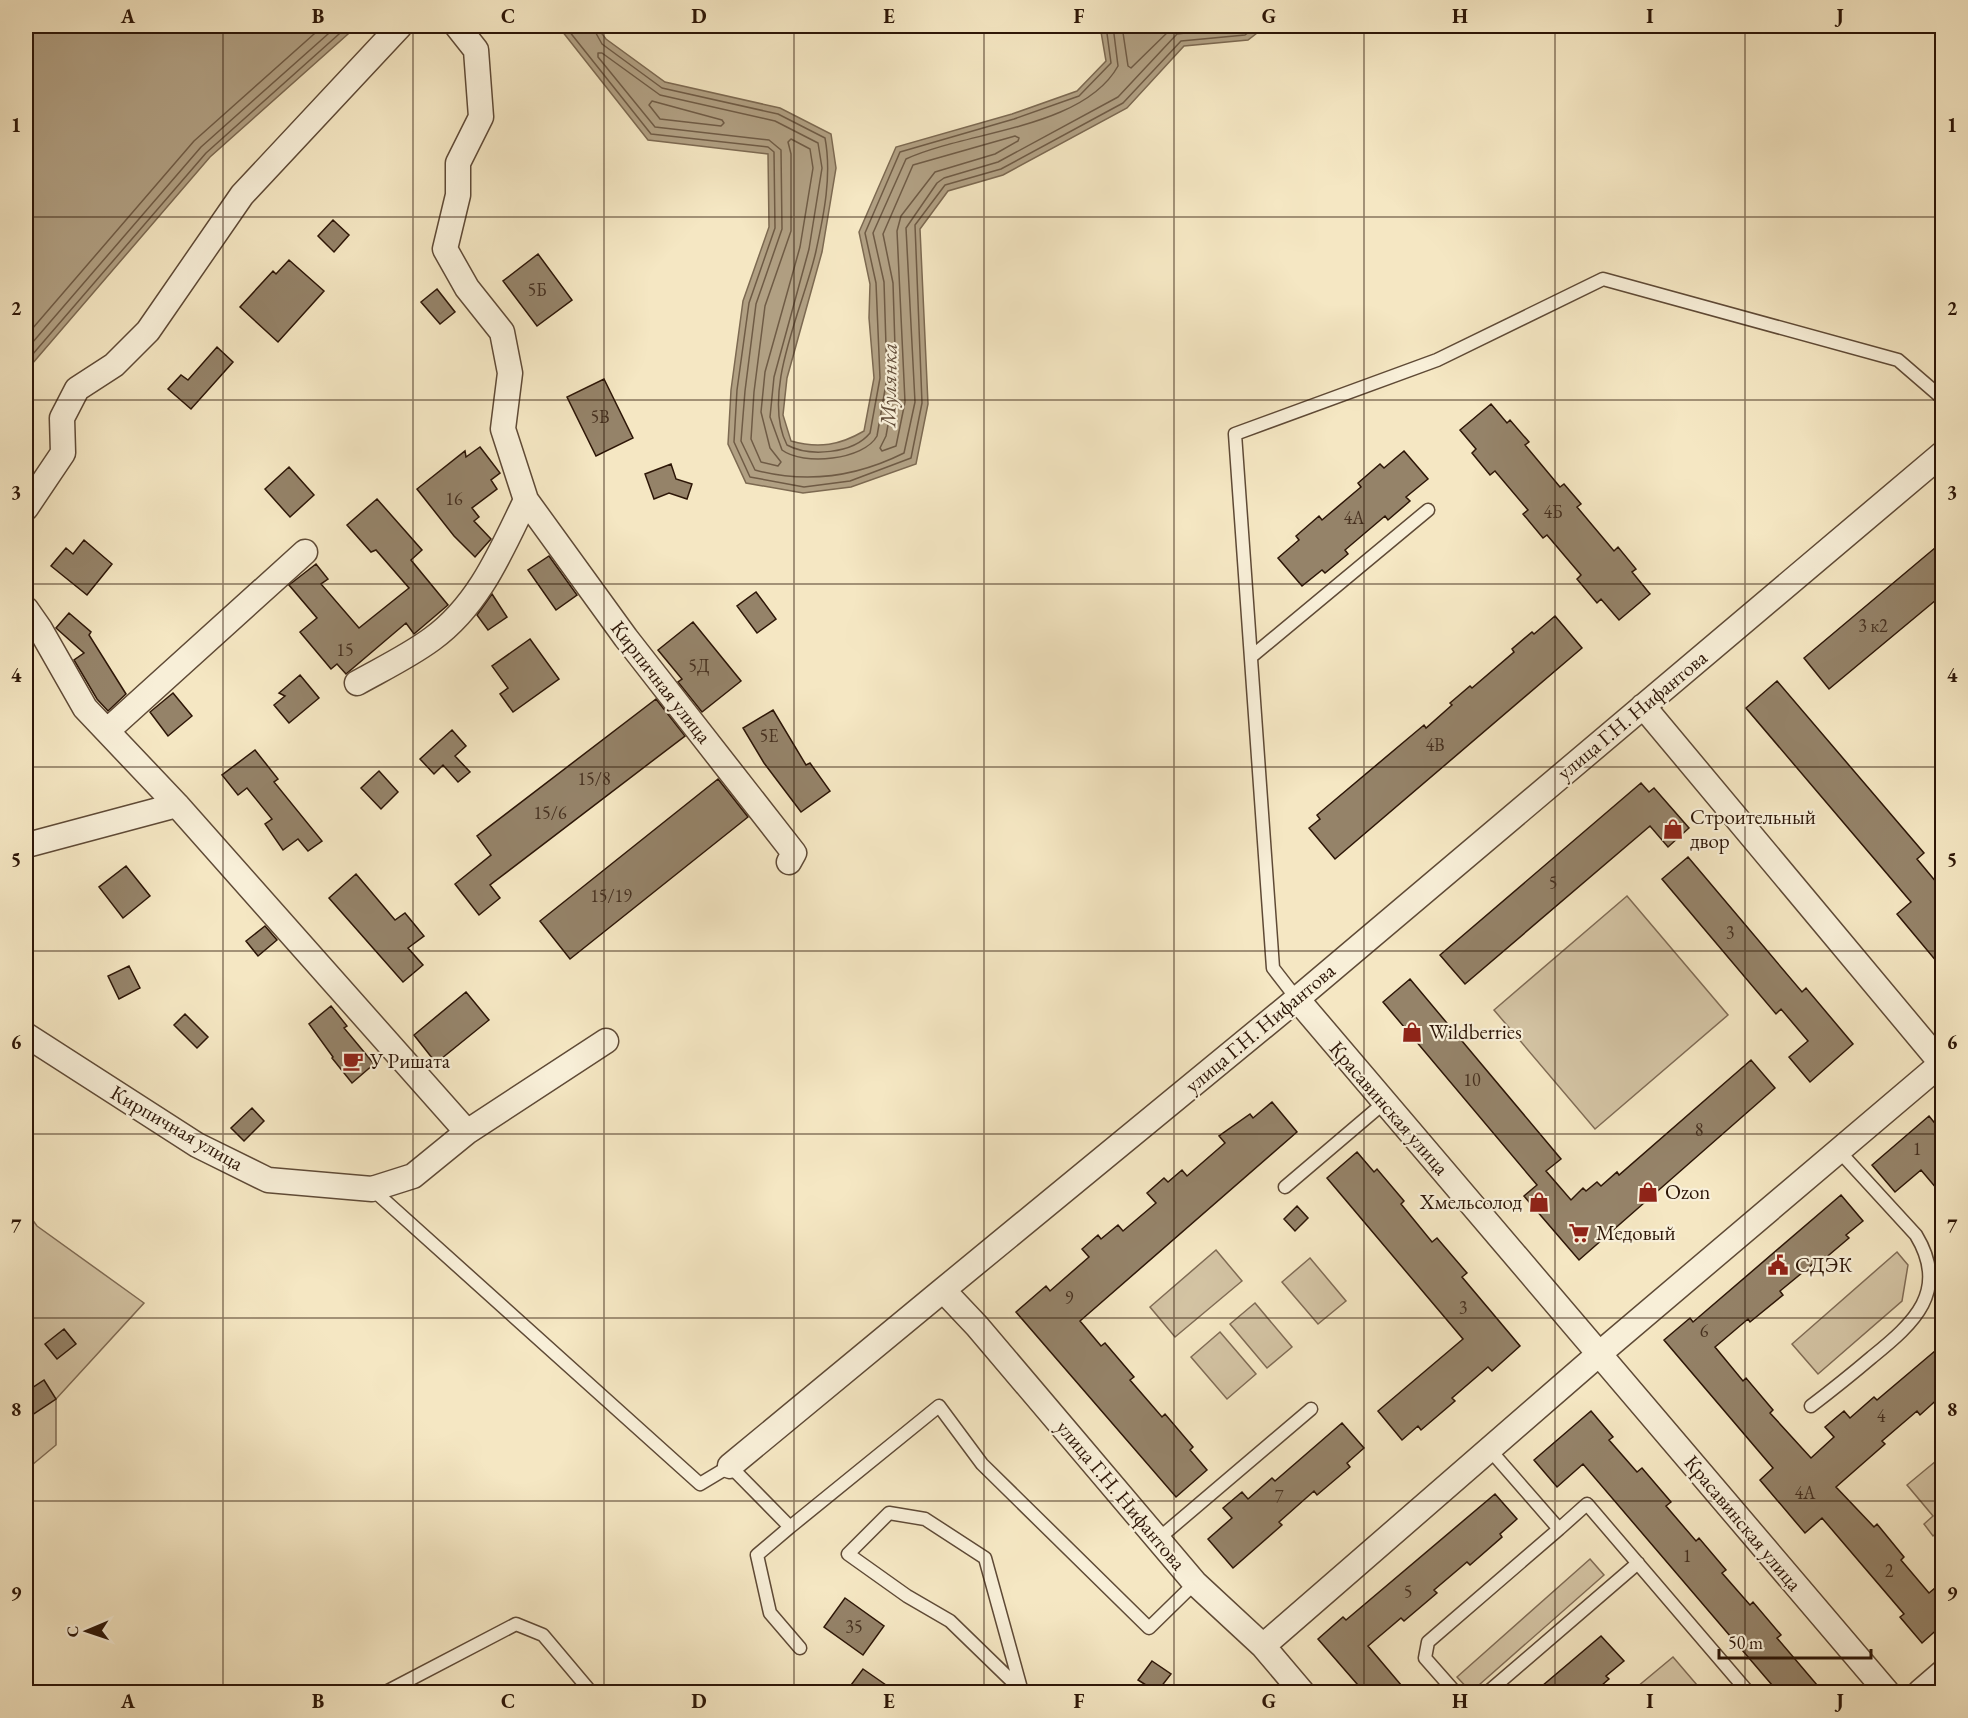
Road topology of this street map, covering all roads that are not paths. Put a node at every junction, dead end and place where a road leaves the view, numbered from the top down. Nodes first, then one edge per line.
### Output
1 (400, 26) edge
2 (457, 26) edge
3 (1942, 398) edge
4 (1942, 454) edge
5 (526, 501) junction
6 (26, 508) edge
7 (1428, 510) dead end
8 (305, 552) dead end
9 (26, 609) edge
10 (1251, 657) junction
11 (357, 683) dead end
12 (1643, 706) junction
13 (107, 731) junction
14 (177, 805) junction
15 (31, 844) dead end
16 (789, 862) dead end
17 (1297, 999) junction
18 (26, 1035) edge
19 (606, 1041) dead end
20 (1942, 1064) edge
21 (1385, 1102) junction
22 (467, 1132) junction
23 (1839, 1151) junction
24 (1285, 1187) dead end
25 (372, 1190) junction
26 (942, 1290) junction
27 (1599, 1354) junction
28 (1811, 1407) dead end
29 (1311, 1409) dead end
30 (1490, 1450) junction
31 (730, 1466) junction
32 (790, 1527) junction
33 (1559, 1529) junction
34 (1158, 1539) junction
35 (1638, 1563) junction
36 (1195, 1582) junction
37 (1263, 1647) junction
38 (800, 1648) dead end
39 (1942, 1673) edge
40 (1020, 1690) edge
41 (386, 1692) edge
42 (591, 1692) edge
43 (1302, 1692) edge
44 (1455, 1692) edge
45 (1488, 1692) edge
46 (1748, 1692) edge
47 (1887, 1692) edge
48 (1920, 1692) edge

1 - 6 street
2 - 5 street, Кирпичная улица
3 - 10 lane
4 - 12 street, улица Г.Н. Нифантова
5 - 11 street
5 - 16 street, Кирпичная улица
7 - 10 lane
8 - 13 street
9 - 13 street
10 - 17 lane
12 - 17 street, улица Г.Н. Нифантова
12 - 20 street
13 - 14 street
14 - 15 street
14 - 22 street
17 - 21 street, Красавинская улица
17 - 26 street, улица Г.Н. Нифантова
18 - 25 street, Кирпичная улица
19 - 22 street, Кирпичная улица
20 - 23 street
21 - 24 lane
21 - 27 street, Красавинская улица
22 - 25 street, Кирпичная улица
23 - 27 street
23 - 28 lane
25 - 31 lane
26 - 31 street
26 - 34 street, улица Г.Н. Нифантова
27 - 30 street
27 - 47 street, Красавинская улица
29 - 34 lane
30 - 33 lane
30 - 37 street
31 - 32 lane
32 - 36 lane
32 - 38 lane
33 - 35 lane
33 - 44 lane
34 - 36 street, улица Г.Н. Нифантова
35 - 45 lane
35 - 46 lane
36 - 37 street, улица Г.Н. Нифантова
37 - 43 street, улица Г.Н. Нифантова
39 - 48 street
40 - 40 lane
41 - 42 lane

